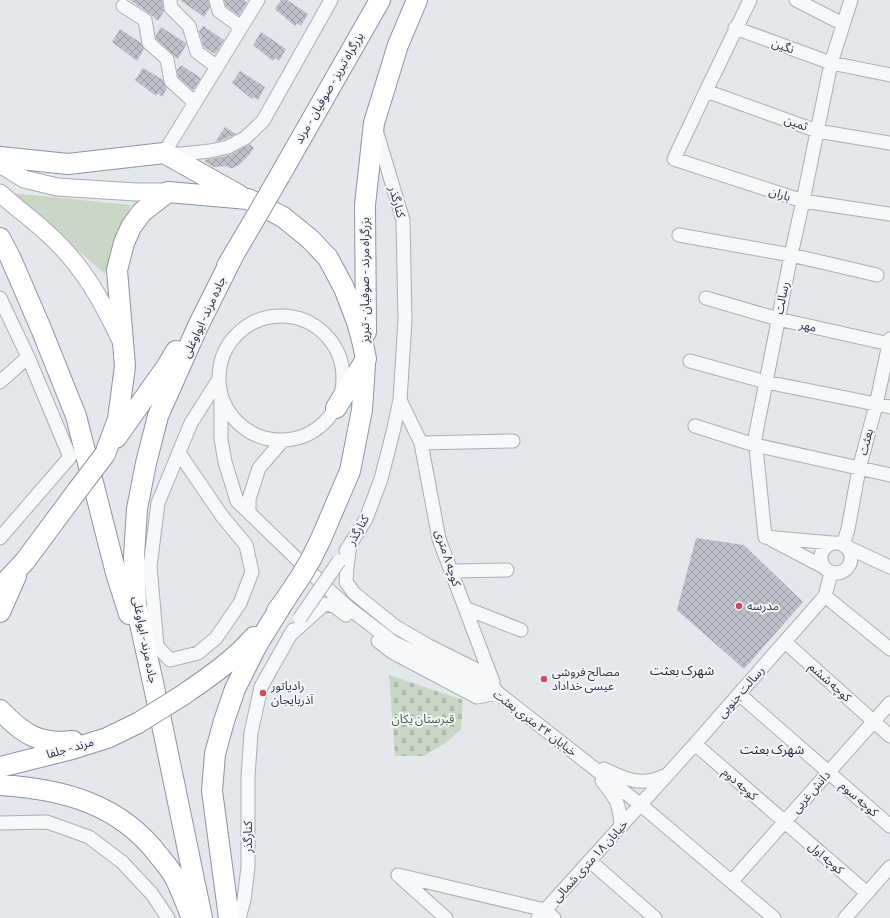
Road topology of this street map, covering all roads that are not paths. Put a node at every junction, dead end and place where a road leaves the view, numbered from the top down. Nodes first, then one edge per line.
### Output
1 (170, 0) edge
2 (216, 0) edge
3 (258, 0) edge
4 (331, 0) edge
5 (380, 0) edge
6 (417, 0) edge
7 (750, 0) edge
8 (796, 0) edge
9 (851, 0) edge
10 (124, 6) dead end
11 (843, 24) junction
12 (241, 27) junction
13 (735, 28) junction
14 (831, 63) junction
15 (217, 67) junction
16 (890, 75) edge
17 (706, 91) junction
18 (195, 103) junction
19 (374, 123) junction
20 (817, 131) junction
21 (890, 143) edge
22 (164, 153) junction
23 (0, 158) edge
24 (0, 164) edge
25 (24, 179) junction
26 (168, 192) junction
27 (3, 196) edge
28 (803, 201) junction
29 (252, 207) junction
30 (890, 214) edge
31 (679, 235) dead end
32 (0, 238) edge
33 (790, 255) junction
34 (233, 256) junction
35 (876, 274) dead end
36 (0, 298) edge
37 (706, 298) dead end
38 (778, 319) junction
39 (889, 342) edge
40 (122, 345) junction
41 (28, 356) junction
42 (366, 359) junction
43 (690, 361) dead end
44 (219, 380) junction
45 (0, 382) edge
46 (766, 382) junction
47 (345, 384) junction
48 (221, 396) junction
49 (400, 400) junction
50 (876, 405) junction
51 (890, 407) edge
52 (336, 408) joint
53 (695, 426) dead end
54 (358, 433) junction
55 (283, 440) junction
56 (513, 441) dead end
57 (421, 443) junction
58 (755, 445) junction
59 (179, 453) junction
60 (105, 454) junction
61 (860, 469) junction
62 (890, 475) edge
63 (249, 513) junction
64 (765, 537) junction
65 (0, 538) edge
66 (837, 544) junction
67 (350, 545) junction
68 (890, 566) edge
69 (20, 567) junction
70 (826, 569) junction
71 (507, 570) dead end
72 (451, 571) junction
73 (0, 588) edge
74 (825, 596) junction
75 (285, 600) junction
76 (465, 608) junction
77 (0, 612) edge
78 (521, 630) dead end
79 (289, 636) junction
80 (786, 642) junction
81 (890, 649) edge
82 (498, 693) junction
83 (739, 694) junction
84 (890, 703) edge
85 (0, 710) edge
86 (159, 710) junction
87 (874, 721) junction
88 (890, 736) edge
89 (107, 738) junction
90 (695, 744) junction
91 (585, 761) junction
92 (0, 767) edge
93 (828, 773) junction
94 (668, 775) junction
95 (0, 785) edge
96 (641, 805) junction
97 (0, 823) edge
98 (784, 823) junction
99 (890, 826) edge
100 (621, 827) junction
101 (590, 861) junction
102 (890, 867) edge
103 (732, 881) junction
104 (867, 893) junction
105 (546, 915) edge
106 (168, 918) edge
107 (192, 918) edge
108 (202, 918) edge
109 (229, 918) edge
110 (239, 918) edge
111 (446, 918) edge
112 (655, 918) edge
113 (774, 918) edge
114 (844, 918) edge

1 - 15 street
2 - 12 street
3 - 12 street
4 - 22 street
5 - 29 highway, بزرگراه تبریز - صوفیان - مرند, bridge
6 - 19 highway, بزرگراه مرند - صوفیان - تبریز
7 - 13 street
8 - 11 street
9 - 11 street, رسالت
10 - 18 street
11 - 14 street, رسالت
12 - 15 street
13 - 14 street, نگین
13 - 17 street
14 - 16 street, نگین
14 - 20 street, رسالت
15 - 18 street
17 - 20 street, ثمین
17 - 28 street, باران
18 - 22 street
19 - 42 highway, بزرگراه مرند - صوفیان - تبریز
19 - 49 street, کنارگذر
20 - 21 street, ثمین
20 - 28 street, رسالت
22 - 23 highway
22 - 29 highway
24 - 25 main road
25 - 26 main road
25 - 27 main road
26 - 29 highway
26 - 40 highway
27 - 40 main road
28 - 30 street, باران
28 - 33 street, رسالت
29 - 34 highway, بزرگراه تبریز - صوفیان - مرند
29 - 42 highway
31 - 33 street
32 - 86 highway
33 - 35 street
33 - 38 street, رسالت
34 - 60 highway
34 - 86 highway, جاده مرند- ایواوغلی
36 - 41 street
37 - 38 street, مهر
38 - 39 street, مهر
38 - 46 street, رسالت
39 - 50 street, بعثت
40 - 60 highway
41 - 45 street
41 - 65 street
42 - 47 highway
42 - 54 highway, بزرگراه مرند - صوفیان - تبریز
43 - 46 street
44 - 47 street
44 - 48 street
44 - 59 street
46 - 50 street
46 - 58 street, رسالت
47 - 52 highway
47 - 54 highway
48 - 55 street
48 - 63 street, خیابان ۲۴ متری بعثت
49 - 57 street, کوچه ۸ متری
49 - 67 street, کنارگذر
50 - 51 street
50 - 61 street, بعثت
52 - 55 street
53 - 58 street
54 - 75 highway, بزرگراه مرند - صوفیان - تبریز, bridge
55 - 63 street
56 - 57 street
57 - 72 street, کوچه ۸ متری
58 - 61 street
58 - 64 street, رسالت
59 - 59 street
60 - 69 highway, bridge
61 - 62 street
61 - 66 street, بعثت
63 - 82 street, خیابان ۲۴ متری بعثت
64 - 66 street
64 - 70 street
66 - 68 street
66 - 70 street
66 - 70 street
67 - 79 street, کنارگذر, bridge
67 - 82 street
69 - 73 highway
69 - 77 highway
70 - 74 street, رسالت جنوبی
71 - 72 street
72 - 76 street, کوچه ۸ متری
74 - 80 street, رسالت جنوبی
74 - 81 street
75 - 89 highway, مرند - جلفا, bridge
75 - 109 highway
76 - 78 street
76 - 82 street, کوچه ۸ متری
79 - 82 street
79 - 110 street, کنارگذر
80 - 83 street, رسالت جنوبی
80 - 87 street, کوچه ششم
82 - 91 street, خیابان ۲۴ متری بعثت
83 - 90 street, رسالت جنوبی
83 - 93 street, کوچه سوم
84 - 87 street, دانش غربی
85 - 89 highway
86 - 108 highway, جاده مرند- ایواوغلی
87 - 88 street, کوچه ششم
87 - 93 street, دانش غربی
89 - 92 highway, مرند - جلفا
90 - 94 street, رسالت جنوبی
90 - 98 street, کوچه دوم
91 - 94 street
91 - 96 street, خیابان ۲۴ متری بعثت
91 - 100 street
93 - 98 street, دانش غربی
93 - 99 street, کوچه سوم
94 - 96 street, رسالت جنوبی
95 - 107 highway
96 - 100 street, خیابان ۱۸ متری شمالی
96 - 103 street, خیابان ۲۴ متری بعثت
97 - 106 street
98 - 103 street, دانش غربی
98 - 104 street, کوچه اول
100 - 101 street, خیابان ۱۸ متری شمالی
101 - 105 street, خیابان ۱۸ متری شمالی
101 - 112 street
102 - 104 street
103 - 113 street, خیابان ۲۴ متری بعثت
104 - 114 street
105 - 111 street

